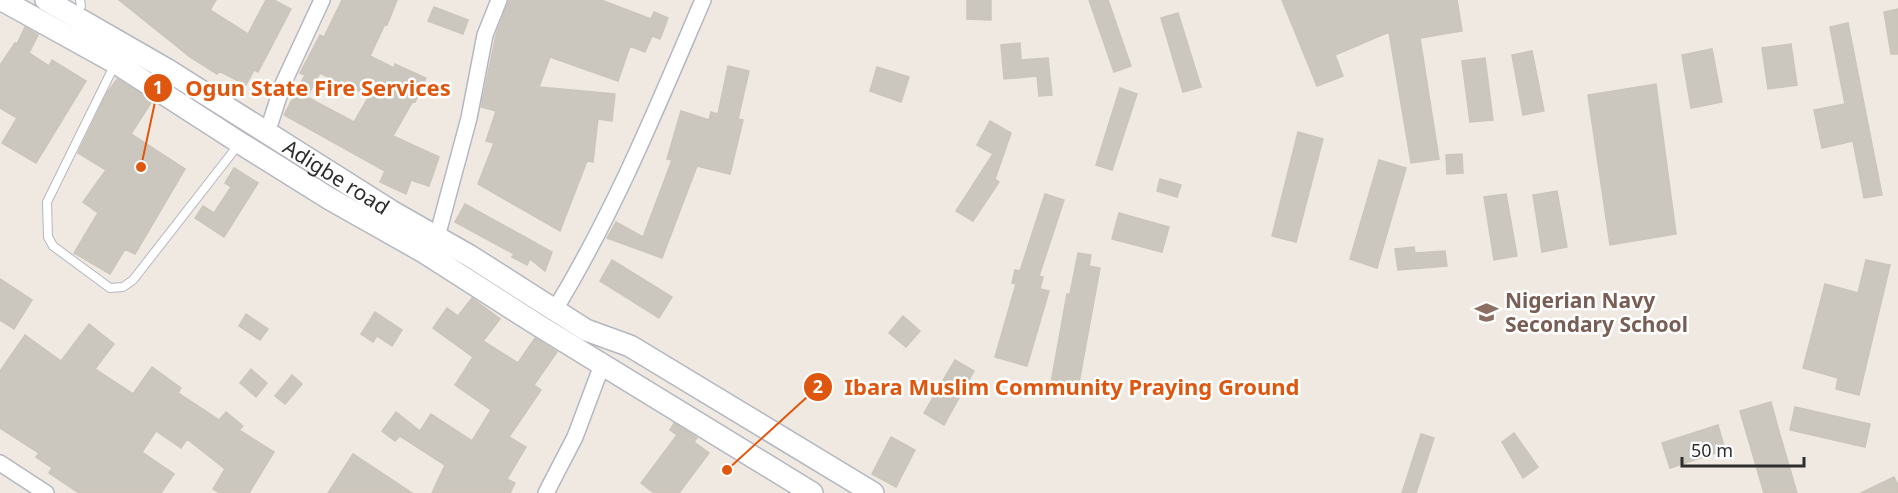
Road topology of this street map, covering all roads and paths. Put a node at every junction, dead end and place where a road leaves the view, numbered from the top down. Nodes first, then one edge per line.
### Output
1 (2, 0) edge
2 (46, 0) edge
3 (322, 0) edge
4 (499, 0) edge
5 (703, 0) edge
6 (78, 9) edge
7 (116, 63) junction
8 (267, 133) junction
9 (240, 143) junction
10 (437, 237) junction
11 (554, 310) junction
12 (602, 365) junction
13 (0, 463) edge
14 (46, 493) edge
15 (546, 493) edge
16 (812, 493) edge
17 (873, 493) edge

1 - 7 main road
2 - 6 main road, Adigbe road
3 - 8 street
4 - 10 street
5 - 11 street
6 - 8 main road, Adigbe road
7 - 9 main road
7 - 9 lane
8 - 10 main road, Adigbe road
9 - 12 main road
10 - 11 main road, Adigbe road
11 - 17 main road, Adigbe road
12 - 15 street
12 - 16 main road
13 - 14 street

